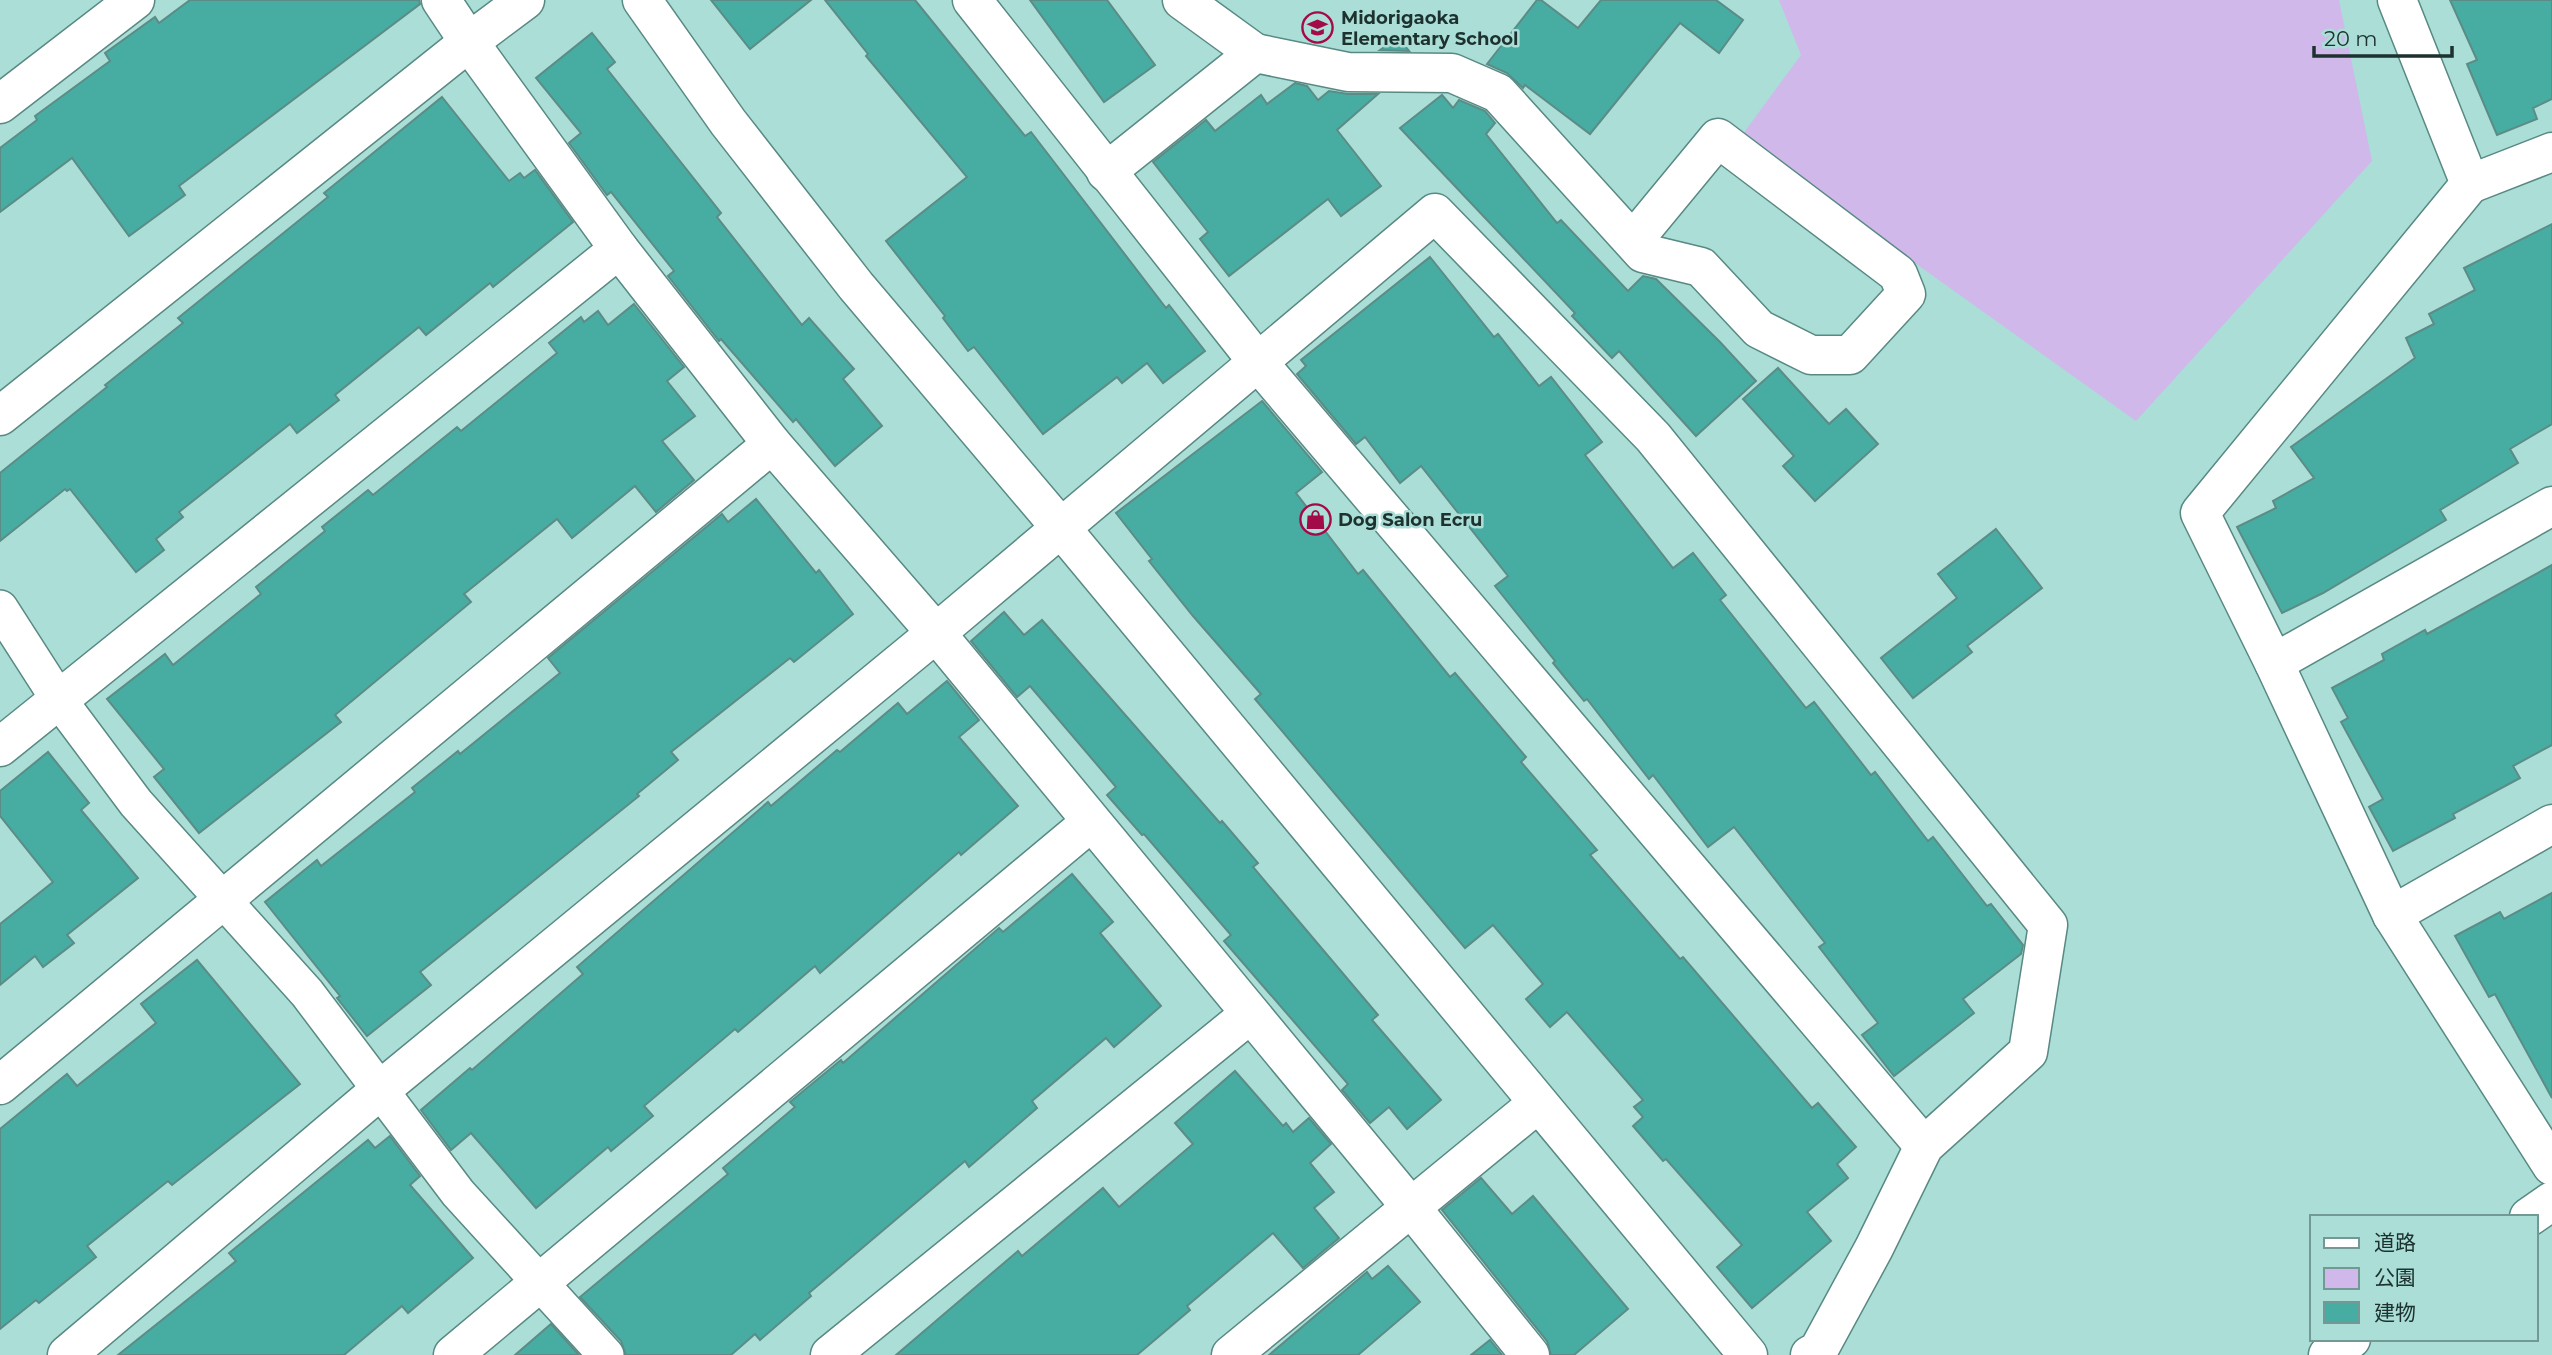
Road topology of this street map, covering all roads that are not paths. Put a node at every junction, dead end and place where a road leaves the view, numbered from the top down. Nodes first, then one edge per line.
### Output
1 (135, 0) edge
2 (441, 0) edge
3 (525, 0) edge
4 (642, 0) edge
5 (972, 0) edge
6 (1182, 0) edge
7 (2397, 0) edge
8 (469, 42) junction
9 (1255, 52) junction
10 (0, 104) edge
11 (2552, 152) edge
12 (1106, 172) junction
13 (2470, 184) junction
14 (1633, 241) junction
15 (619, 249) junction
16 (1257, 361) junction
17 (0, 416) edge
18 (772, 443) junction
19 (2552, 506) edge
20 (1060, 528) junction
21 (0, 608) edge
22 (936, 633) junction
23 (2274, 663) junction
24 (58, 700) junction
25 (0, 747) edge
26 (1091, 822) junction
27 (2552, 824) edge
28 (221, 900) junction
29 (2392, 915) junction
30 (1250, 1014) junction
31 (0, 1085) edge
32 (379, 1091) junction
33 (1537, 1104) junction
34 (1924, 1146) junction
35 (2552, 1166) edge
36 (2552, 1201) edge
37 (1410, 1206) junction
38 (2532, 1215) edge
39 (539, 1283) junction
40 (2348, 1341) edge
41 (67, 1355) edge
42 (453, 1355) edge
43 (606, 1355) edge
44 (830, 1355) edge
45 (1231, 1355) edge
46 (1530, 1355) edge
47 (1748, 1355) edge
48 (1810, 1355) edge
49 (2328, 1355) edge

1 - 10 street
2 - 8 street
3 - 8 street
4 - 20 street
5 - 12 street
6 - 9 street
7 - 13 street
8 - 15 street
8 - 17 street
9 - 12 street
9 - 14 street
11 - 13 street
12 - 16 street
13 - 23 street
14 - 14 street
15 - 18 street
15 - 24 street
16 - 20 street
16 - 34 street
16 - 34 street
18 - 22 street
18 - 28 street
19 - 23 street
20 - 22 street
20 - 33 street
21 - 24 street
22 - 26 street
22 - 32 street
23 - 29 street
24 - 25 street
24 - 28 street
26 - 30 street
26 - 39 street
27 - 29 street
28 - 31 street
28 - 32 street
29 - 35 street
30 - 37 street
30 - 44 street
32 - 39 street
32 - 41 street
33 - 37 street
33 - 47 street
34 - 48 street
36 - 38 street
37 - 45 street
37 - 46 street
39 - 42 street
39 - 43 street
40 - 49 street

